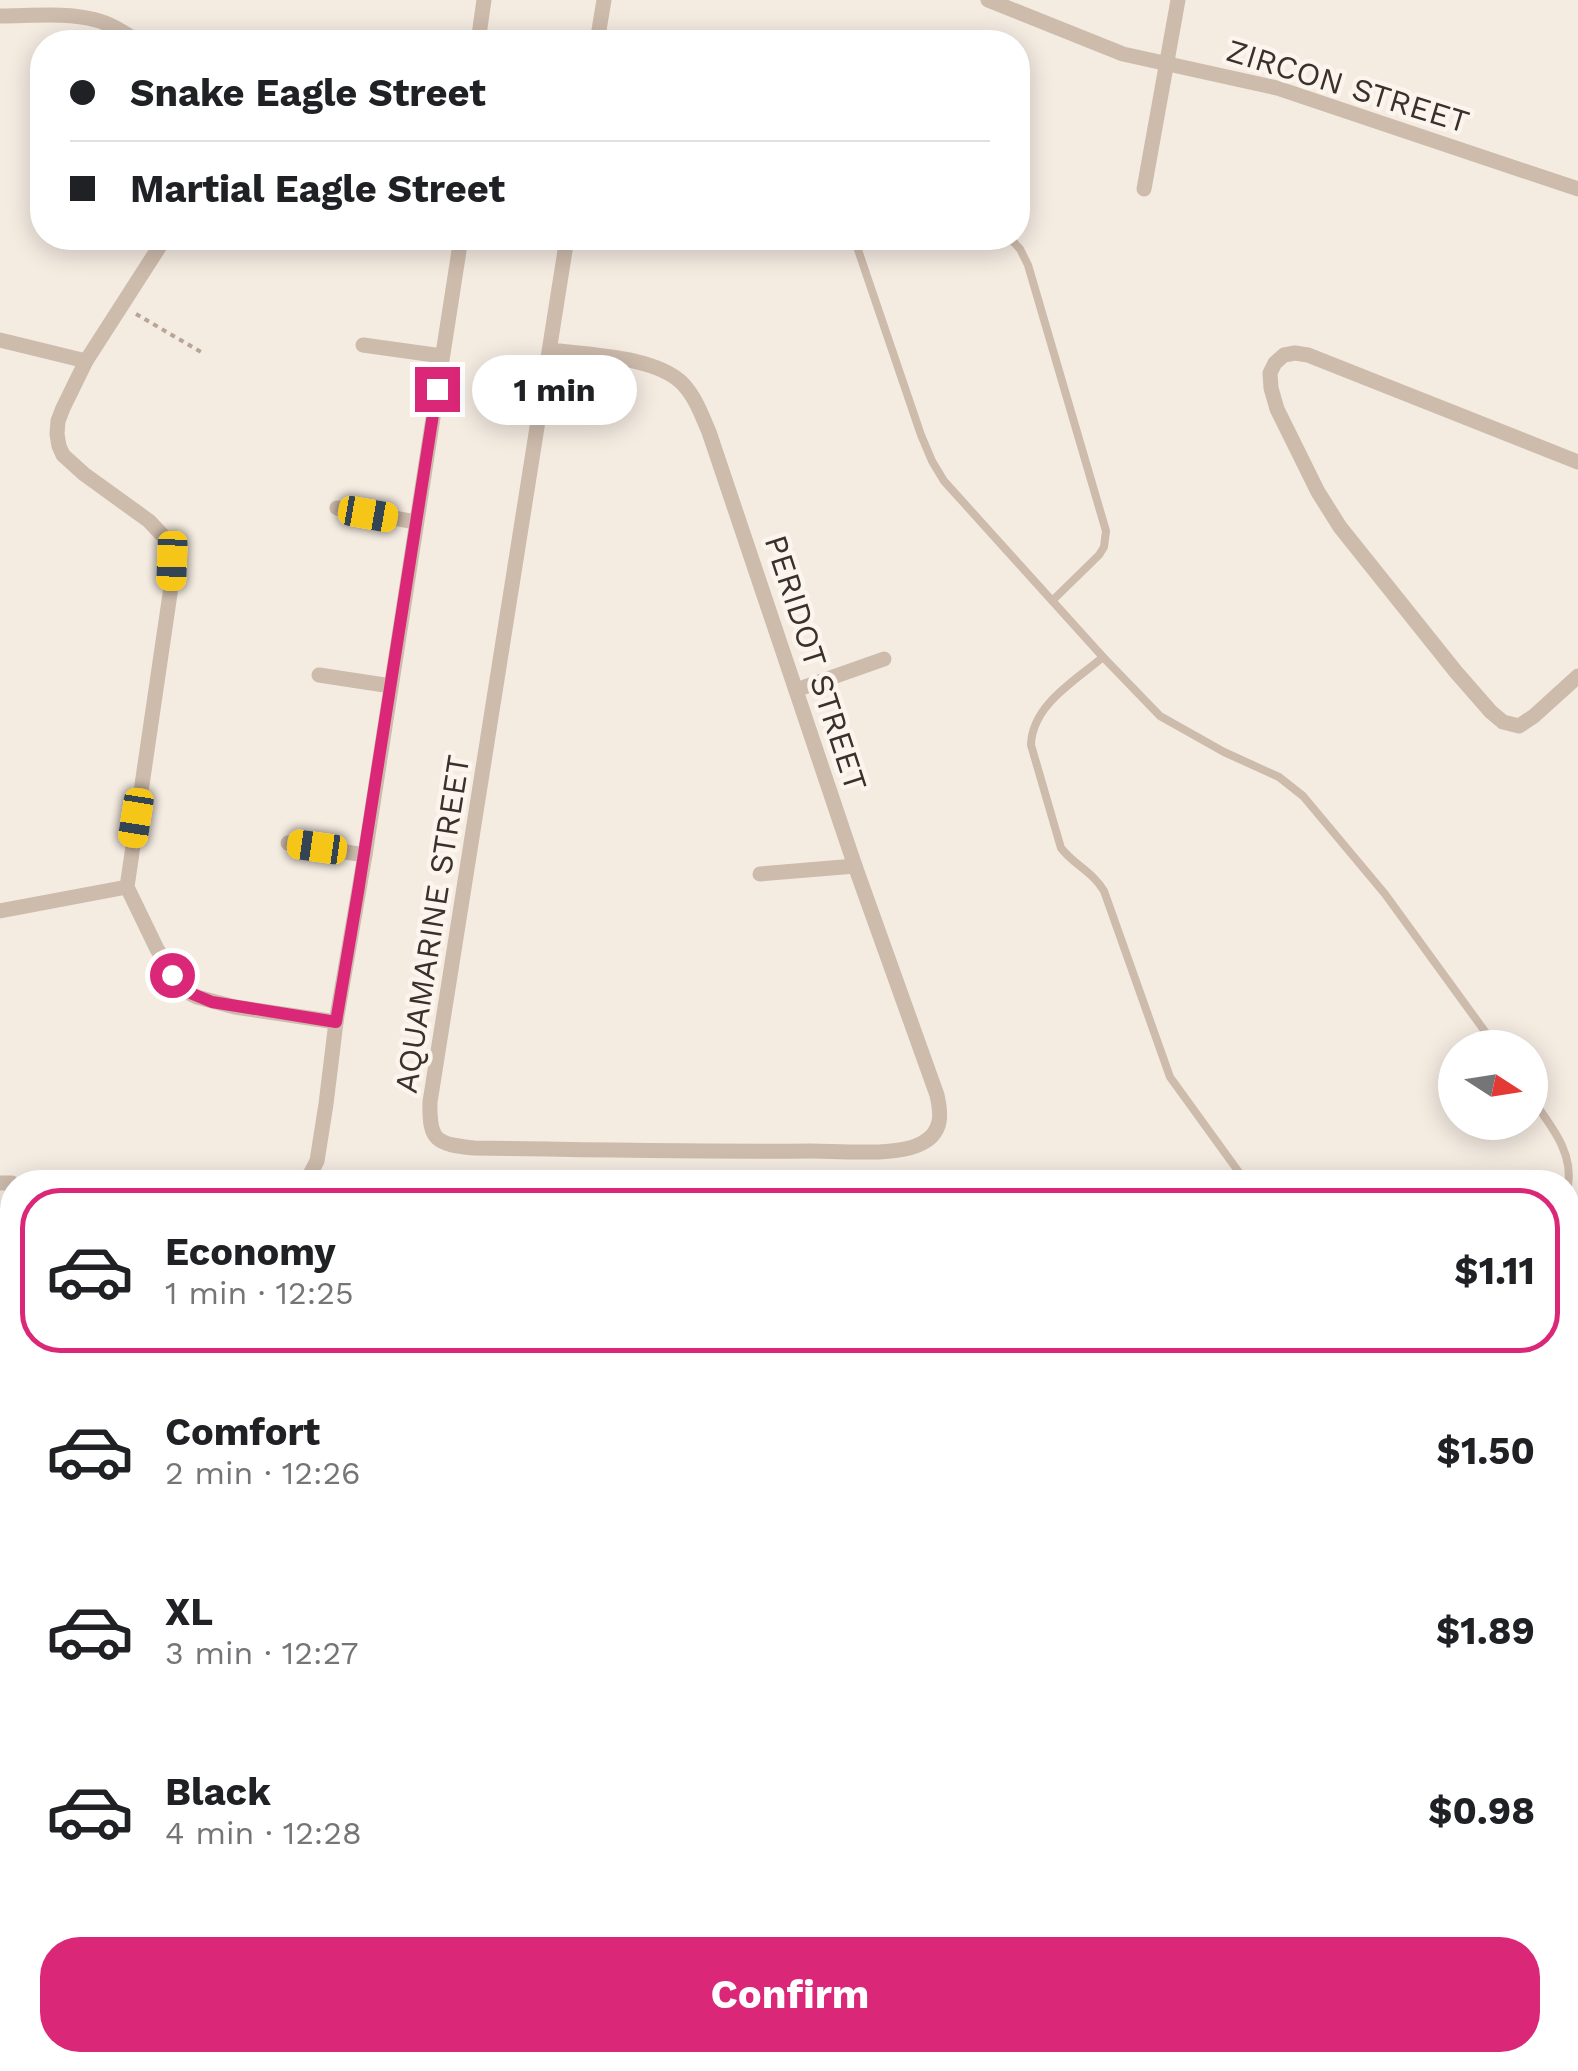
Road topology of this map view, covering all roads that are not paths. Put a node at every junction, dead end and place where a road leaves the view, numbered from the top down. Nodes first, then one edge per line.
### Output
1 (484, 0) edge
2 (604, 0) edge
3 (988, 0) edge
4 (1178, 0) edge
5 (0, 16) edge
6 (119, 30) edge
7 (480, 30) edge
8 (599, 30) edge
9 (1168, 64) junction
10 (1578, 189) edge
11 (1144, 190) dead end
12 (158, 250) edge
13 (459, 250) edge
14 (565, 250) edge
15 (858, 250) edge
16 (1020, 250) edge
17 (0, 340) edge
18 (363, 344) dead end
19 (550, 350) junction
20 (442, 356) junction
21 (86, 361) junction
22 (1578, 462) edge
23 (336, 508) dead end
24 (416, 522) junction
25 (1053, 600) junction
26 (1102, 658) junction
27 (884, 659) dead end
28 (319, 675) dead end
29 (1578, 676) edge
30 (390, 686) junction
31 (796, 690) junction
32 (288, 843) dead end
33 (364, 854) junction
34 (854, 866) junction
35 (760, 874) dead end
36 (127, 888) junction
37 (0, 912) edge
38 (336, 1022) junction
39 (1483, 1030) edge
40 (937, 1095) joint
41 (1548, 1125) edge
42 (312, 1170) edge
43 (1237, 1170) edge
44 (1569, 1170) edge

1 - 7 street
2 - 8 street
3 - 9 street, ZIRCON STREET
4 - 9 street
5 - 6 street
9 - 10 street, ZIRCON STREET
9 - 11 street
12 - 21 street
13 - 20 street
14 - 19 street, AQUAMARINE STREET
15 - 25 lane
16 - 25 lane
17 - 21 street
18 - 20 street
19 - 31 street, PERIDOT STREET
19 - 40 street, AQUAMARINE STREET
20 - 24 street
21 - 36 street
22 - 29 street
23 - 24 street
24 - 30 street
25 - 26 lane
26 - 39 lane
26 - 43 lane
27 - 31 street
28 - 30 street
30 - 33 street
31 - 34 street, PERIDOT STREET
32 - 33 street
33 - 38 street
34 - 35 street
34 - 40 street, PERIDOT STREET
36 - 37 street
36 - 38 street
38 - 42 street
41 - 44 lane

